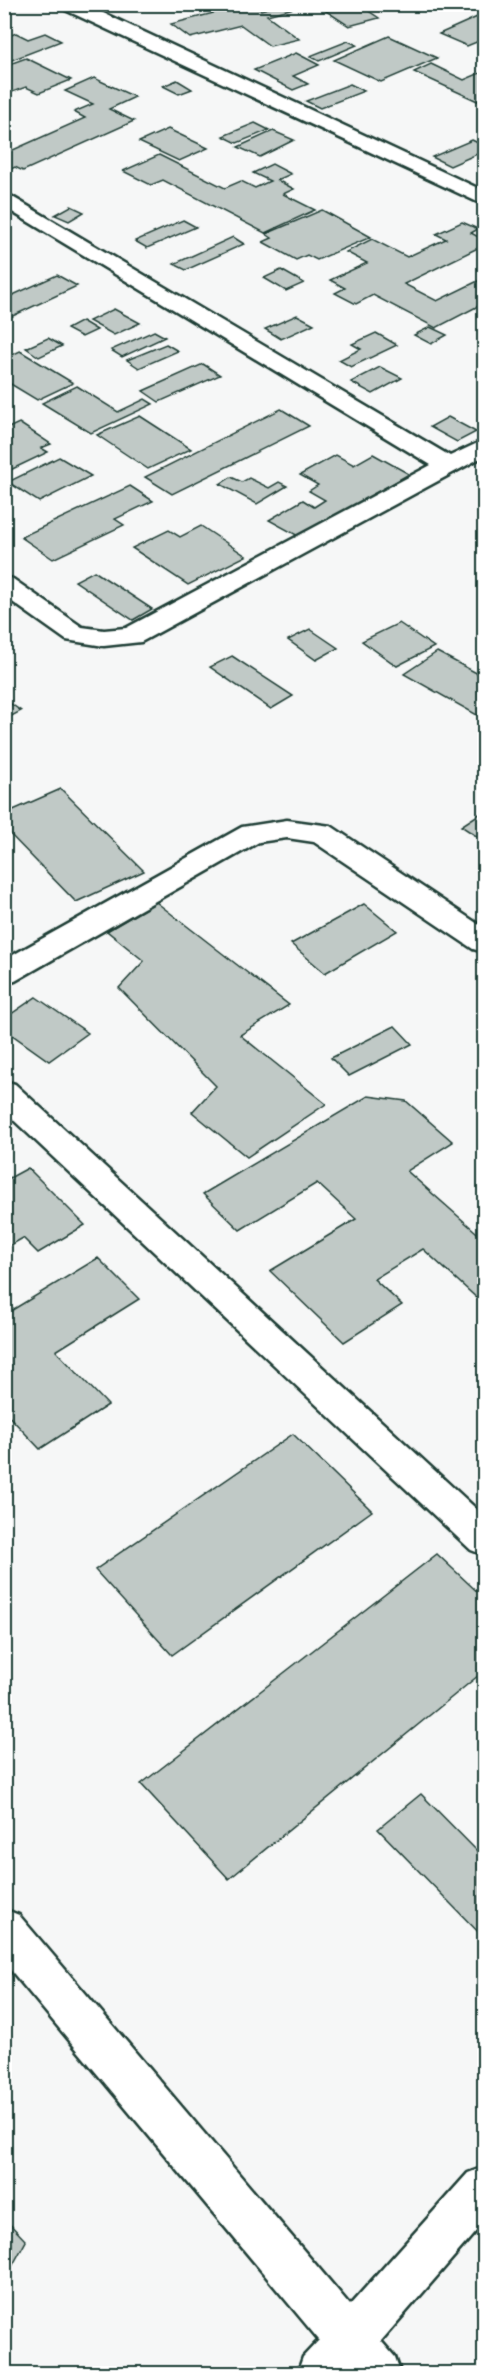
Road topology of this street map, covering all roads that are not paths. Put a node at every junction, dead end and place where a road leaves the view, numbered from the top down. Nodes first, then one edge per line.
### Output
1 (69, 4) edge
2 (4, 198) edge
3 (484, 199) edge
4 (484, 447) edge
5 (448, 465) junction
6 (4, 584) edge
7 (484, 942) edge
8 (4, 974) edge
9 (4, 1092) edge
10 (484, 1539) edge
11 (4, 1929) edge
12 (484, 2189) edge
13 (349, 2363) edge

1 - 3 street
2 - 5 street
4 - 5 street
5 - 6 street
7 - 8 street
9 - 10 street
11 - 13 street
12 - 13 street

